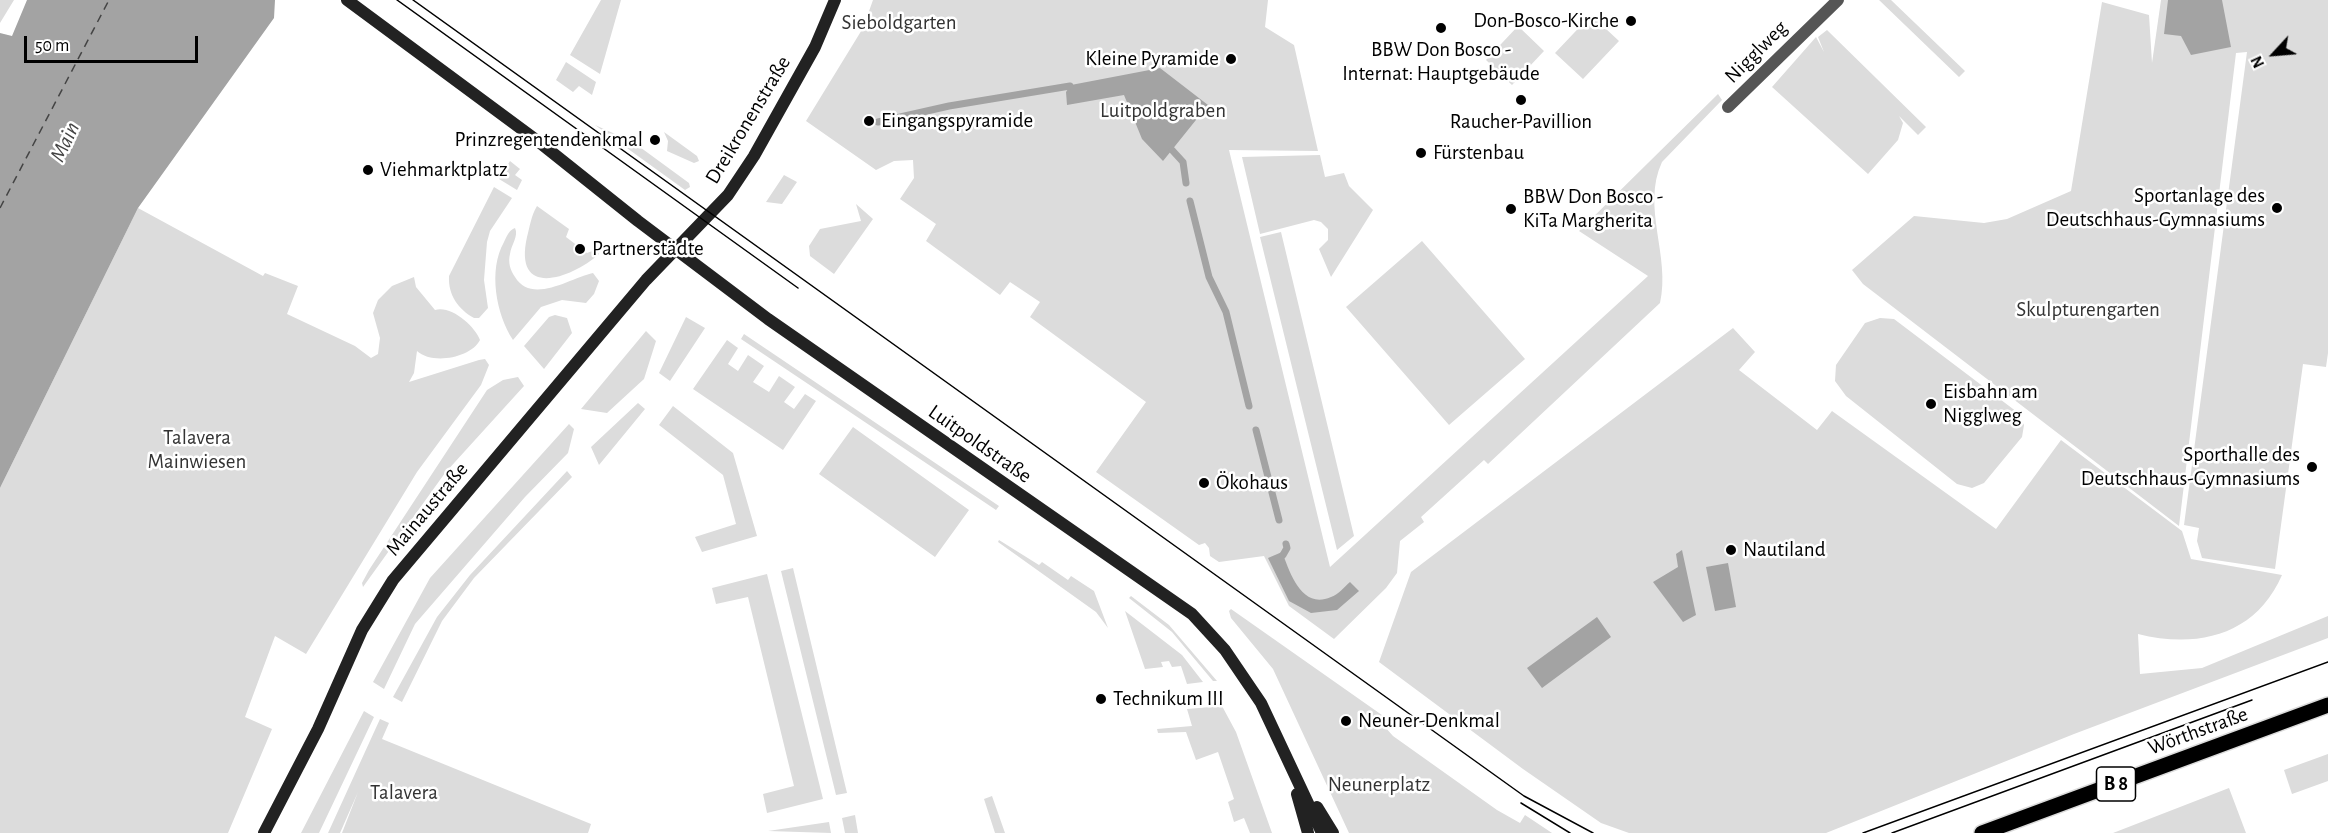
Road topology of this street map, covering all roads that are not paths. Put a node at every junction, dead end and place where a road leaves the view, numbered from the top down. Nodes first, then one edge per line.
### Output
1 (347, 0) edge
2 (835, 0) edge
3 (1838, 0) edge
4 (1728, 107) dead end
5 (676, 249) junction
6 (2328, 705) edge
7 (1285, 755) junction
8 (2014, 828) edge
9 (264, 833) edge
10 (1308, 833) edge
11 (1322, 833) edge
12 (1333, 833) edge
13 (1982, 833) edge

1 - 5 main road, Luitpoldstraße
2 - 5 main road, Dreikronenstraße
3 - 4 street, Nigglweg
5 - 7 main road, Luitpoldstraße
5 - 9 main road, Mainaustraße
6 - 8 main road, Wörthstraße / B 8
7 - 10 main road
7 - 11 main road
7 - 12 main road
8 - 13 main road, Wörthstraße / B 8

